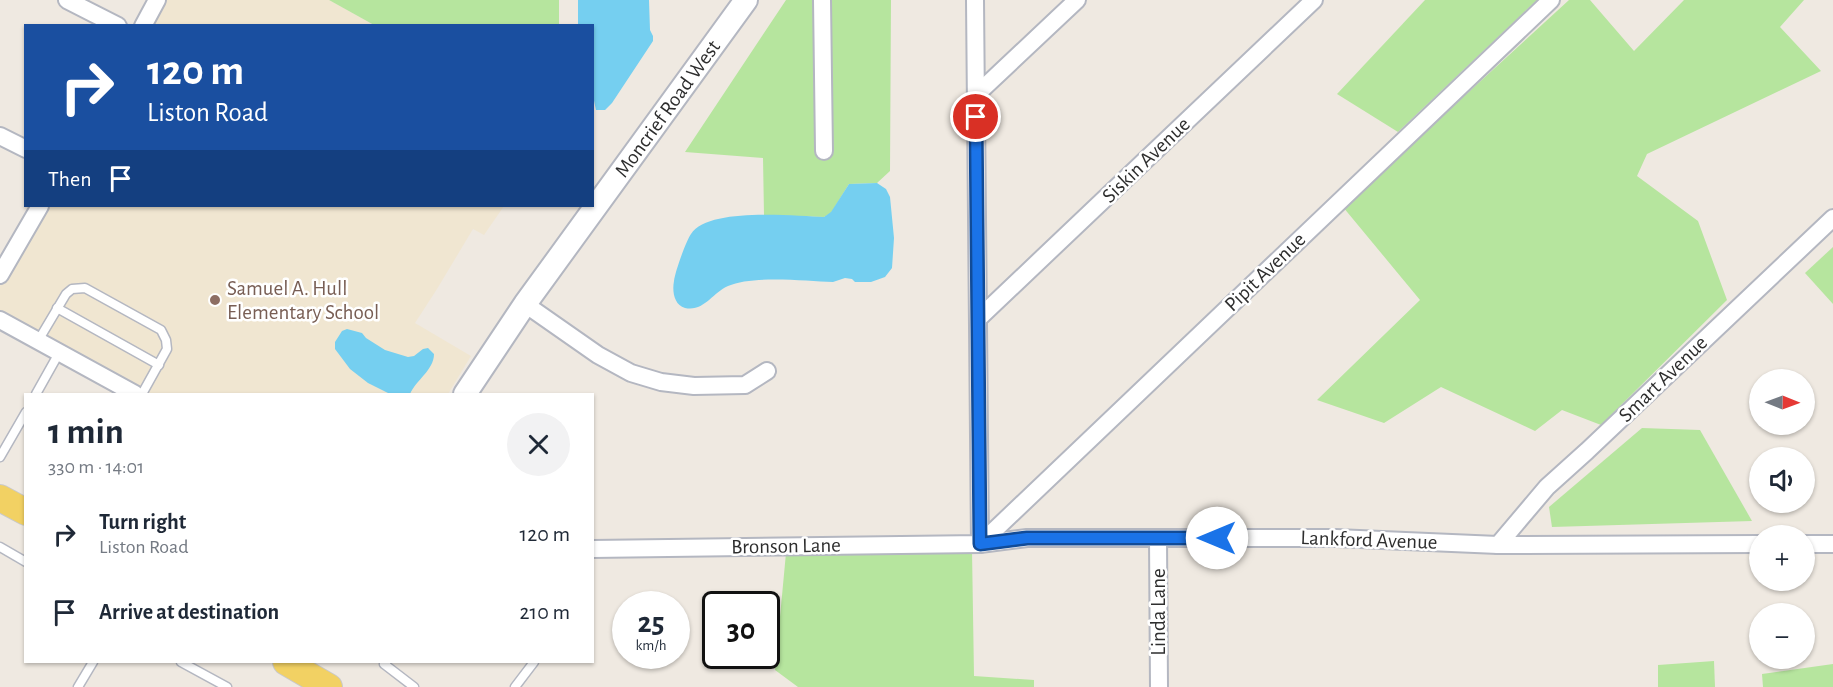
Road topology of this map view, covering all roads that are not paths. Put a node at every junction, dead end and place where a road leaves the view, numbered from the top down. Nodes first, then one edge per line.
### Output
1 (67, 0) edge
2 (157, 0) edge
3 (746, 0) edge
4 (822, 0) edge
5 (975, 0) edge
6 (1077, 0) edge
7 (1314, 0) edge
8 (1551, 0) edge
9 (113, 24) edge
10 (144, 24) edge
11 (976, 95) junction
12 (0, 136) edge
13 (24, 148) edge
14 (824, 151) dead end
15 (39, 207) edge
16 (1833, 218) edge
17 (0, 274) edge
18 (525, 304) junction
19 (57, 308) junction
20 (978, 319) junction
21 (0, 320) edge
22 (38, 341) junction
23 (59, 353) junction
24 (159, 365) junction
25 (767, 371) dead end
26 (37, 393) edge
27 (133, 393) edge
28 (143, 393) edge
29 (466, 393) edge
30 (24, 415) edge
31 (0, 457) edge
32 (0, 498) edge
33 (24, 511) edge
34 (1158, 538) junction
35 (980, 544) junction
36 (1498, 544) junction
37 (1749, 544) edge
38 (1815, 544) edge
39 (1833, 544) edge
40 (0, 548) edge
41 (594, 549) edge
42 (24, 561) edge
43 (92, 663) edge
44 (183, 663) edge
45 (288, 663) edge
46 (385, 663) edge
47 (533, 663) edge
48 (317, 678) edge
49 (78, 687) edge
50 (227, 687) edge
51 (414, 687) edge
52 (515, 687) edge
53 (1159, 687) edge

1 - 9 street
2 - 10 street
3 - 18 main road, Moncrief Road West
4 - 14 street
5 - 11 street
6 - 11 street
7 - 20 street, Siskin Avenue
8 - 35 street, Pipit Avenue
11 - 20 street
12 - 13 street
15 - 17 street
16 - 36 street, Smart Avenue
18 - 25 street
18 - 29 main road, Moncrief Road West
19 - 22 lane
19 - 24 lane
19 - 24 lane
20 - 35 street
21 - 22 street
22 - 23 street
23 - 26 lane
23 - 27 street
24 - 28 lane
30 - 31 lane
32 - 33 main road
34 - 35 street, Lankford Avenue
34 - 36 street, Lankford Avenue
34 - 53 street, Linda Lane
35 - 41 street, Bronson Lane
36 - 37 street, Lankford Avenue
38 - 39 street
40 - 42 lane
43 - 49 lane
44 - 50 lane
45 - 48 main road
46 - 51 lane
47 - 52 lane

